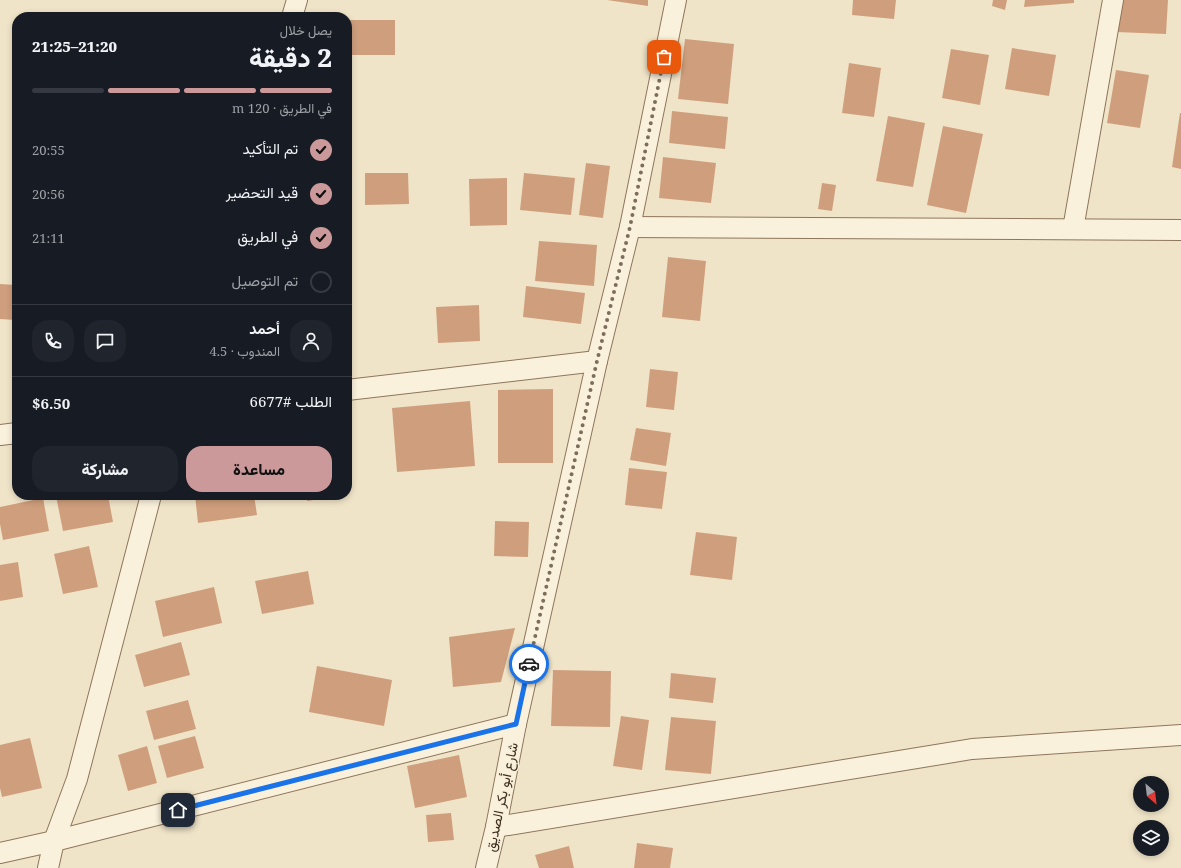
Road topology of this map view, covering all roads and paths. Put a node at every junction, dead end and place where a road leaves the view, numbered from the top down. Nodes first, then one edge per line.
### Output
1 (297, 0) edge
2 (676, 0) edge
3 (1113, 0) edge
4 (293, 12) edge
5 (630, 227) junction
6 (1073, 229) junction
7 (1181, 230) edge
8 (597, 361) junction
9 (352, 389) edge
10 (12, 434) edge
11 (0, 435) edge
12 (150, 500) edge
13 (516, 724) junction
14 (1181, 735) edge
15 (496, 827) junction
16 (54, 840) junction
17 (0, 853) edge
18 (48, 868) edge
19 (486, 868) edge

1 - 4 street
2 - 5 street, شارع أبو بكر الصديق
3 - 6 street
5 - 6 street
5 - 8 street, شارع أبو بكر الصديق
6 - 7 street
8 - 9 street
8 - 13 street, شارع أبو بكر الصديق
10 - 11 street
12 - 16 street
13 - 15 street, شارع أبو بكر الصديق
13 - 16 street
14 - 15 street
15 - 19 street, شارع أبو بكر الصديق
16 - 17 street
16 - 18 street

